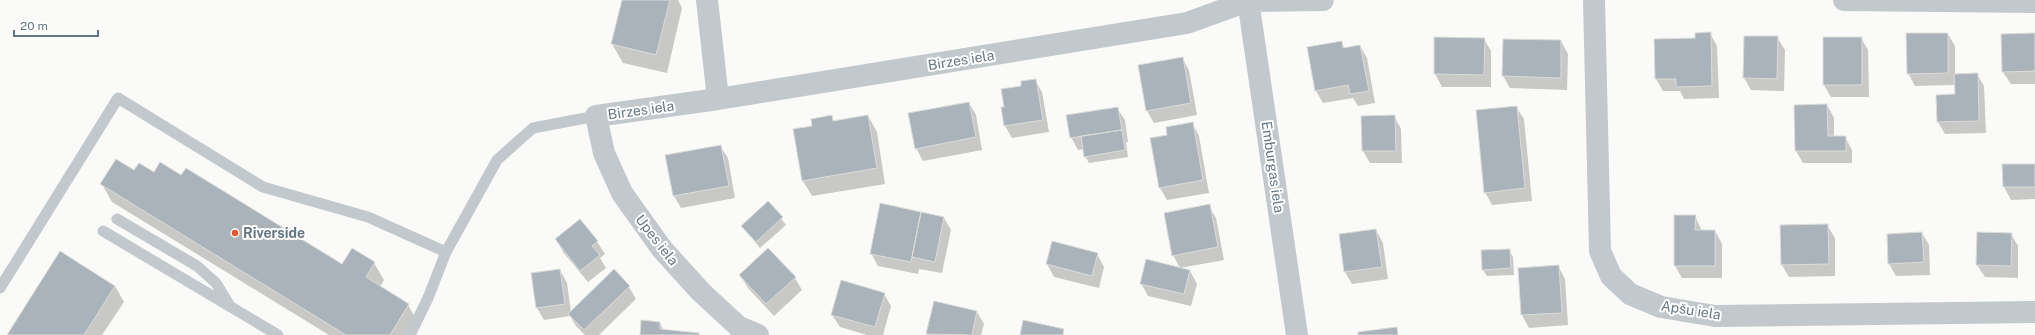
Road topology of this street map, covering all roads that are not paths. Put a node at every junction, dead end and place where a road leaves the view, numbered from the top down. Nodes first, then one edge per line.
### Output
1 (707, 0) edge
2 (1248, 0) edge
3 (1323, 0) edge
4 (1594, 0) edge
5 (1844, 0) edge
6 (2035, 2) edge
7 (718, 99) junction
8 (596, 116) junction
9 (117, 219) dead end
10 (103, 231) dead end
11 (446, 252) junction
12 (0, 288) edge
13 (230, 307) junction
14 (2035, 312) edge
15 (278, 335) edge
16 (410, 335) edge
17 (758, 335) edge
18 (1297, 335) edge

1 - 7 street
2 - 3 street, Birzes iela
2 - 7 street, Birzes iela
2 - 18 street, Emburgas iela
4 - 14 street, Apšu iela
5 - 6 street
7 - 8 street, Birzes iela
8 - 11 lane
8 - 17 street, Upes iela
9 - 13 lane
10 - 13 lane
11 - 12 lane
11 - 16 lane
13 - 15 lane

